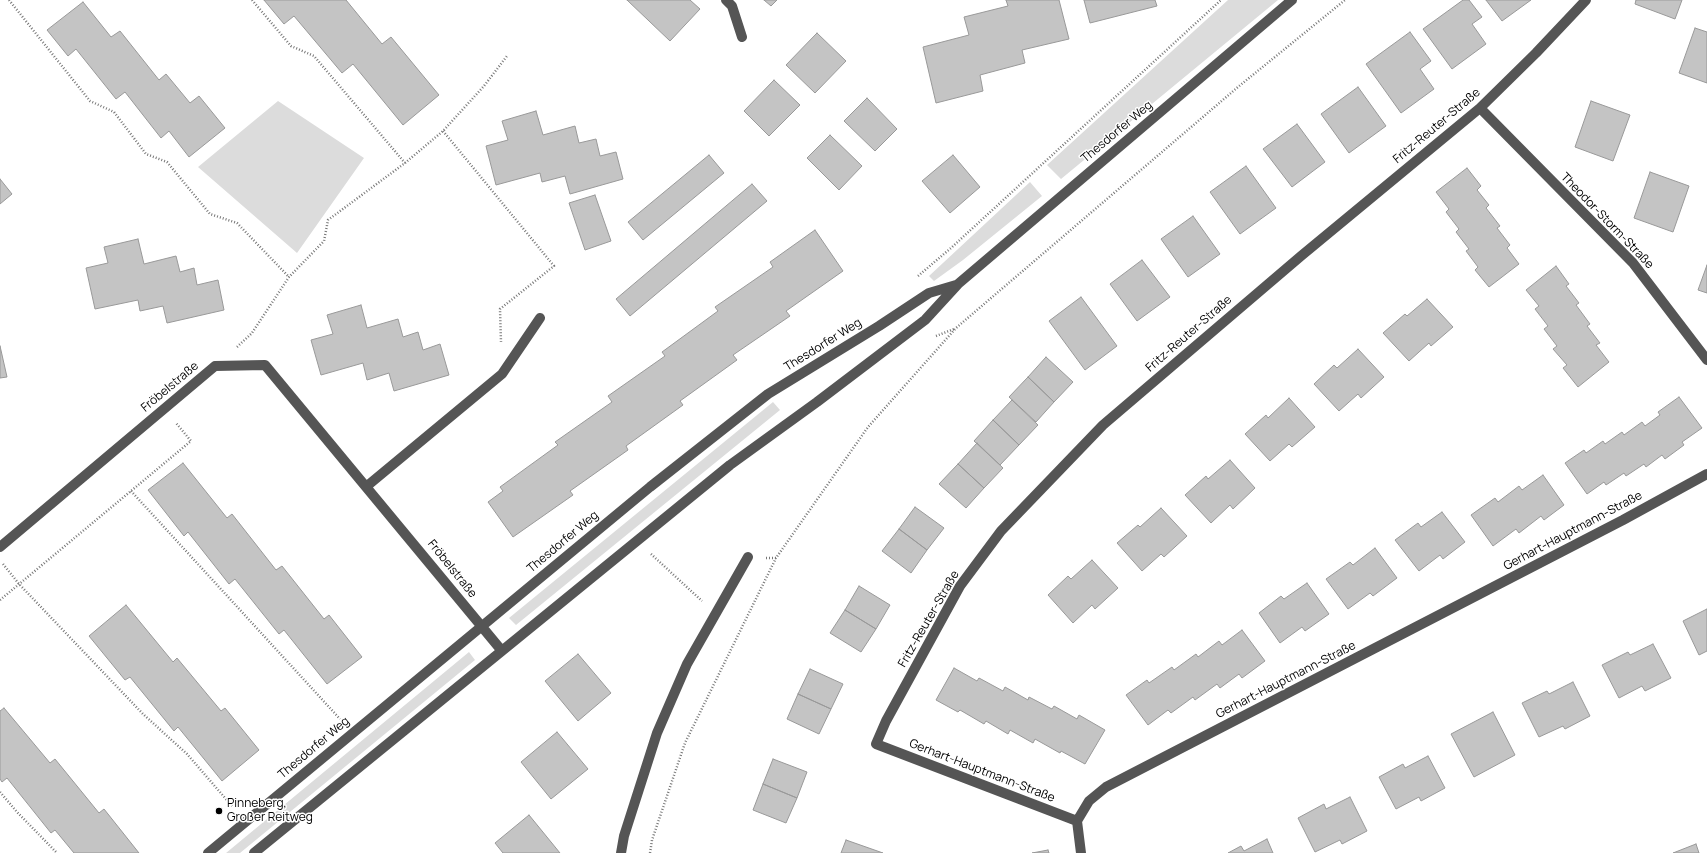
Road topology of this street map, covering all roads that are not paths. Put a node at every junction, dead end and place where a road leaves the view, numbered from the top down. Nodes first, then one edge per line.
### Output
1 (726, 0) edge
2 (1292, 0) edge
3 (1586, 0) edge
4 (742, 37) dead end
5 (1480, 108) junction
6 (958, 284) junction
7 (540, 318) dead end
8 (1707, 360) edge
9 (1707, 474) edge
10 (367, 486) junction
11 (0, 546) edge
12 (748, 557) road end
13 (482, 626) junction
14 (502, 651) junction
15 (876, 744) joint
16 (1077, 820) junction
17 (208, 853) edge
18 (254, 853) edge
19 (621, 853) edge
20 (1081, 853) edge

1 - 4 street
2 - 6 street, Thesdorfer Weg
3 - 5 street, Fritz-Reuter-Straße
5 - 8 street, Theodor-Storm-Straße
5 - 15 street, Fritz-Reuter-Straße
6 - 13 street, Thesdorfer Weg
6 - 14 street, Thesdorfer Weg
7 - 10 street
9 - 16 street, Gerhart-Hauptmann-Straße
10 - 11 street, Fröbelstraße
10 - 13 street, Fröbelstraße
12 - 19 street
13 - 14 street, Fröbelstraße
13 - 17 street, Thesdorfer Weg
14 - 18 street, Thesdorfer Weg
15 - 16 street, Gerhart-Hauptmann-Straße
16 - 20 street

